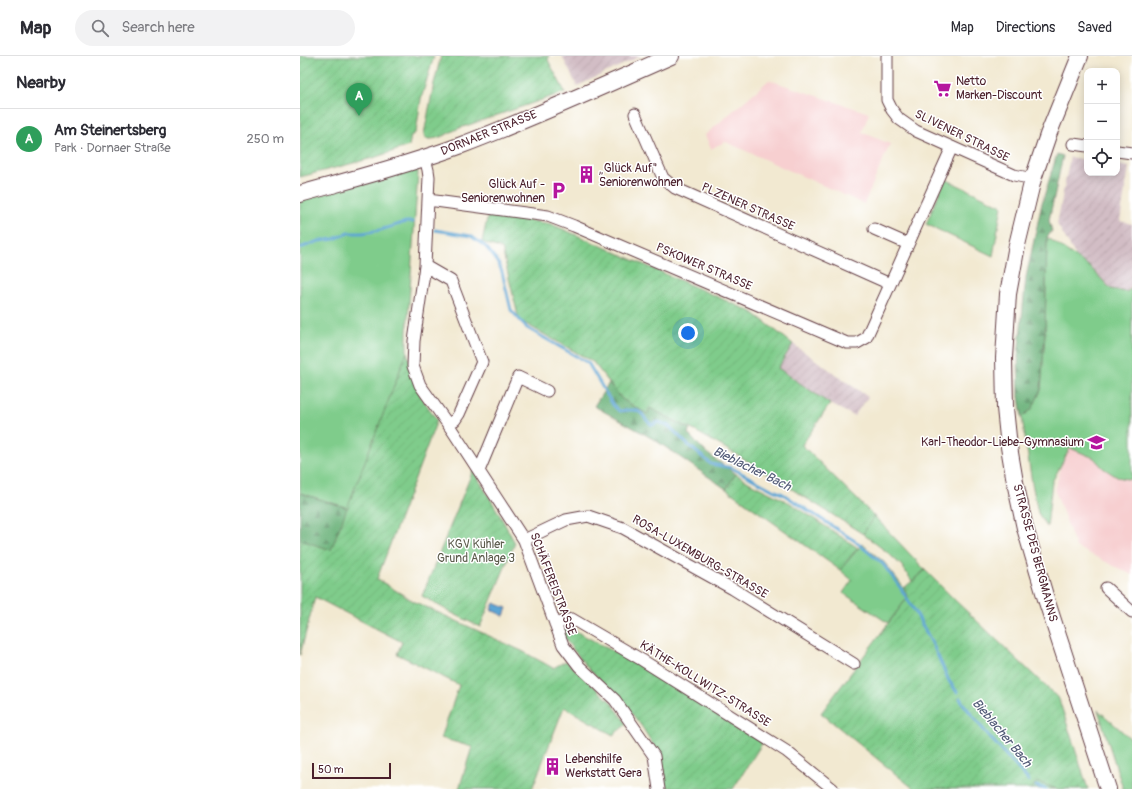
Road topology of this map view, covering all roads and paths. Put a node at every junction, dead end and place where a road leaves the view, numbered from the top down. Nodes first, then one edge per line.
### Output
1 (671, 56) edge
2 (887, 56) edge
3 (1080, 56) edge
4 (635, 114) dead end
5 (1073, 144) dead end
6 (1084, 146) edge
7 (952, 147) junction
8 (1120, 151) edge
9 (1132, 153) edge
10 (425, 158) junction
11 (1026, 177) junction
12 (300, 194) edge
13 (428, 200) junction
14 (874, 229) dead end
15 (908, 244) junction
16 (425, 266) junction
17 (890, 284) junction
18 (547, 391) dead end
19 (448, 424) junction
20 (479, 471) junction
21 (524, 540) junction
22 (1106, 588) dead end
23 (1132, 612) edge
24 (555, 624) junction
25 (854, 664) dead end
26 (659, 789) edge
27 (833, 789) edge
28 (1108, 789) edge

1 - 10 main road, DORNAER STRASSE
2 - 7 street, SLIVENER STRASSE
3 - 11 main road, STRASSE DES BERGMANNS
4 - 17 street, PLZENER STRASSE
5 - 6 street
7 - 11 street, SLIVENER STRASSE
7 - 15 street, PSKOWER STRASSE
8 - 9 street
10 - 12 main road, DORNAER STRASSE
10 - 13 street, SCHÄFEREISTRASSE
11 - 28 main road, STRASSE DES BERGMANNS
13 - 16 street, SCHÄFEREISTRASSE
13 - 17 street, PSKOWER STRASSE
14 - 15 street
15 - 17 street, PSKOWER STRASSE
16 - 19 street, SCHÄFEREISTRASSE
16 - 19 street
18 - 20 street
19 - 20 street, SCHÄFEREISTRASSE
20 - 21 street, SCHÄFEREISTRASSE
21 - 24 street, SCHÄFEREISTRASSE
21 - 25 street, ROSA-LUXEMBURG-STRASSE
22 - 23 street
24 - 26 street, SCHÄFEREISTRASSE
24 - 27 street, KÄTHE-KOLLWITZ-STRASSE

